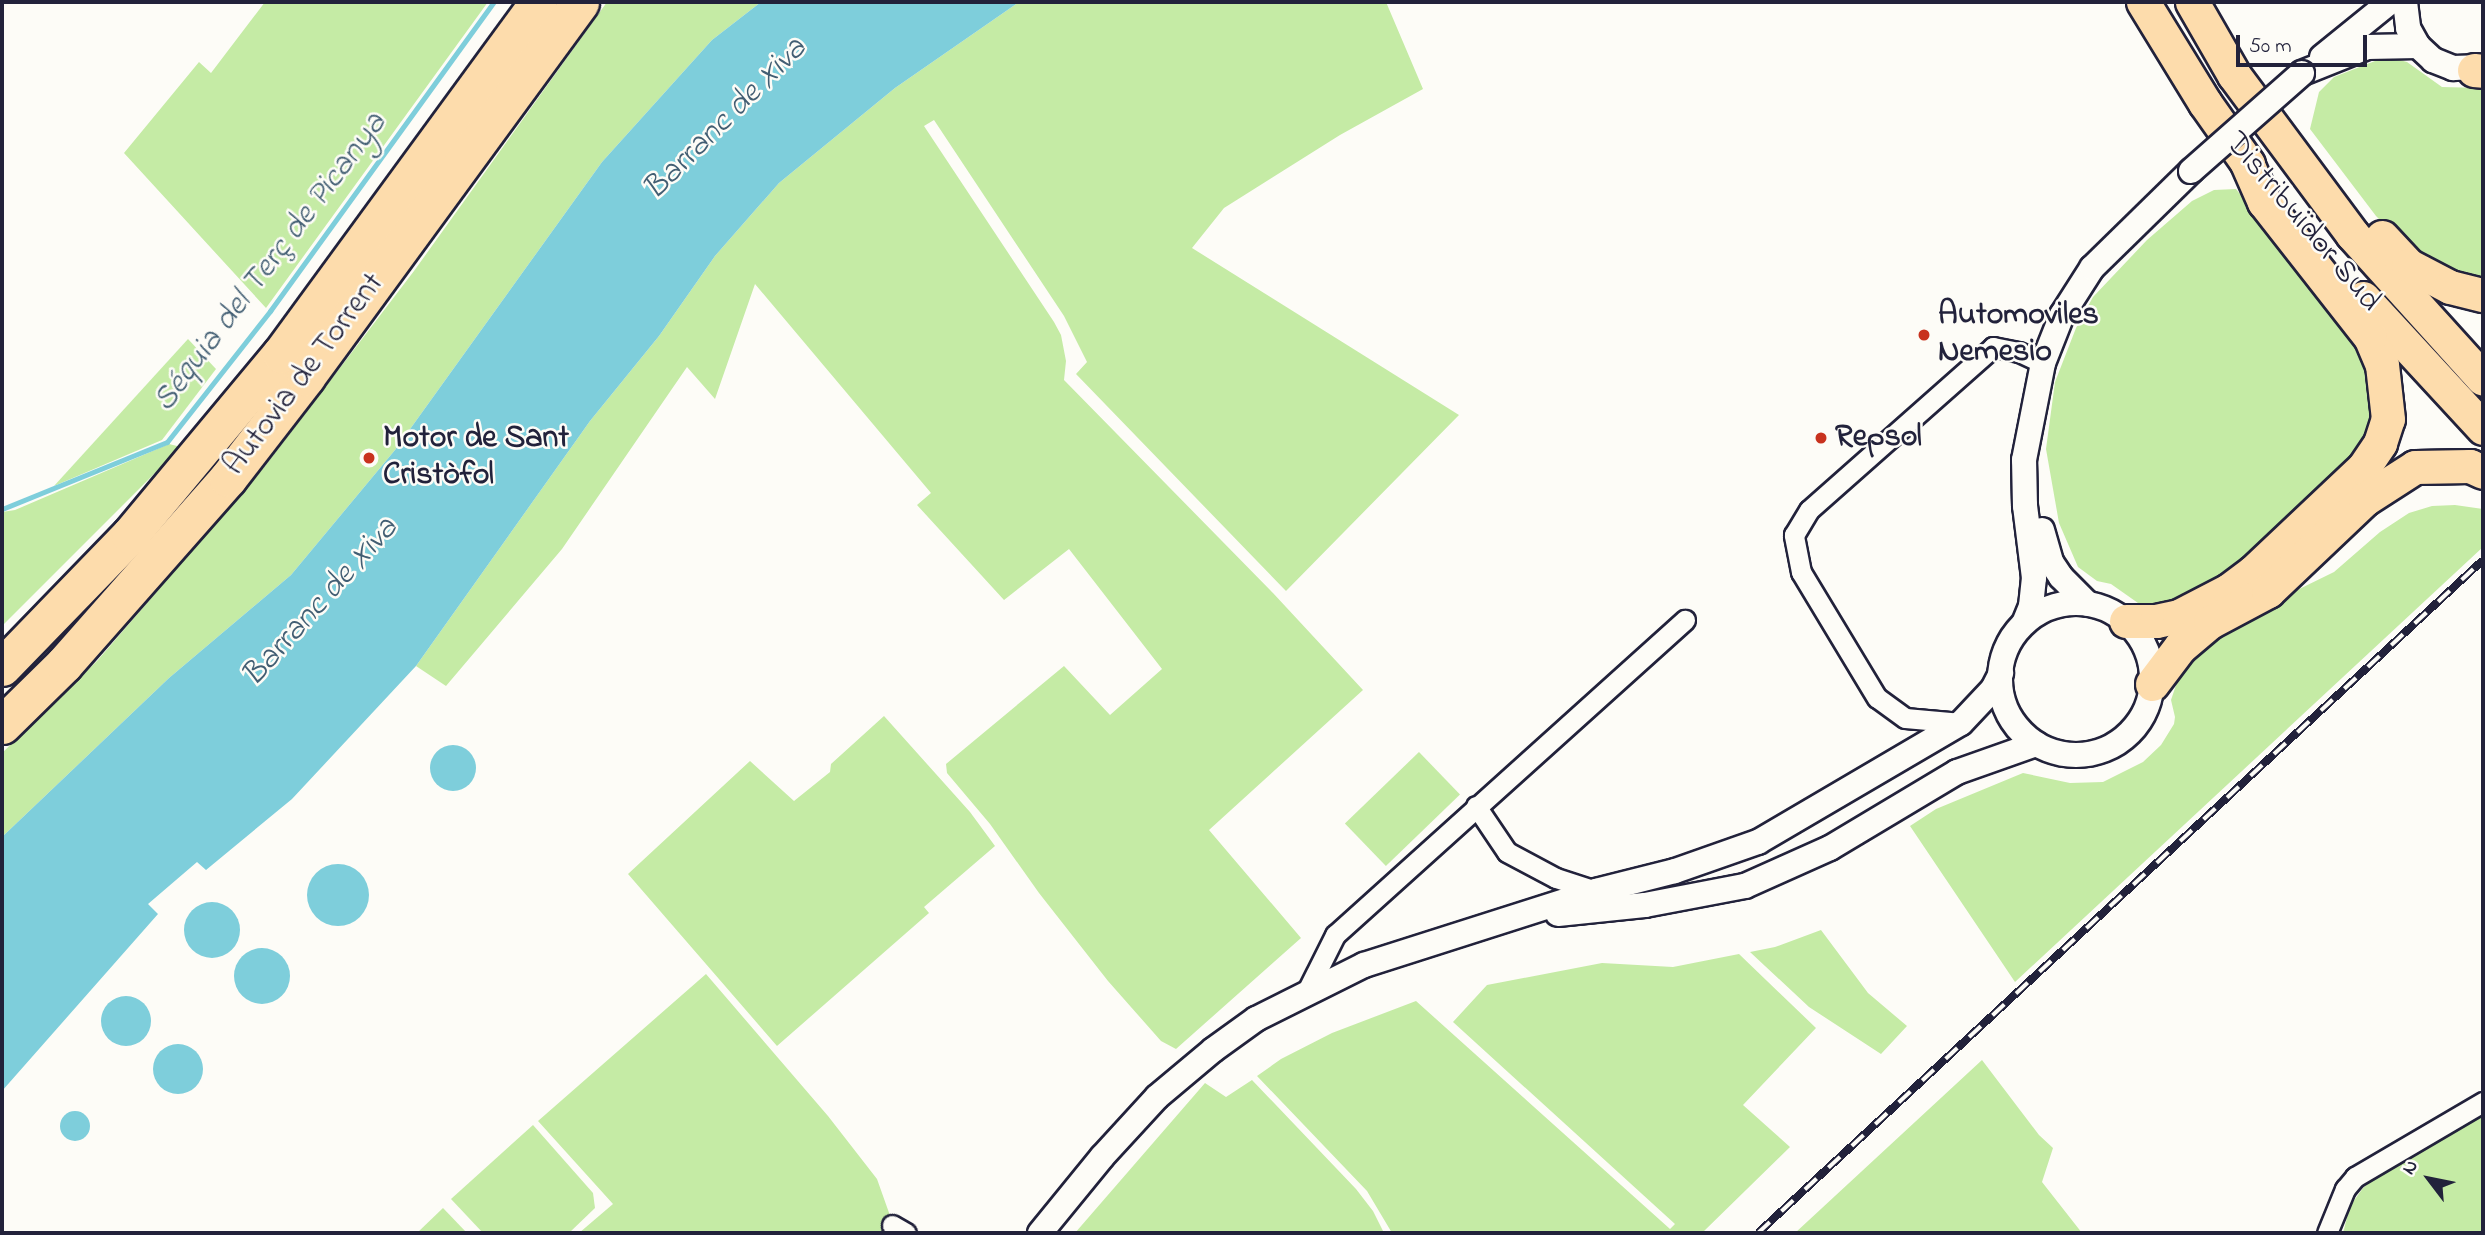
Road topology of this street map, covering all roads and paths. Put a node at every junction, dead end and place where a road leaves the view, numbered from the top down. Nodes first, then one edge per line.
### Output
1 (539, 2) edge
2 (580, 2) edge
3 (2143, 2) edge
4 (2193, 2) edge
5 (2390, 2) edge
6 (2405, 2) edge
7 (2417, 46) junction
8 (2480, 69) edge
9 (2302, 73) junction
10 (2247, 163) junction
11 (2307, 174) junction
12 (2483, 295) edge
13 (2043, 363) junction
14 (2483, 379) edge
15 (2483, 429) edge
16 (2024, 460) junction
17 (2483, 472) edge
18 (2088, 604) junction
19 (1685, 621) dead end
20 (2025, 621) junction
21 (2126, 621) junction
22 (2, 667) edge
23 (2001, 673) junction
24 (2152, 684) junction
25 (1961, 723) junction
26 (2, 725) edge
27 (2036, 744) junction
28 (1476, 806) junction
29 (1595, 891) junction
30 (1513, 919) junction
31 (1307, 991) junction
32 (2483, 1101) edge
33 (1040, 1233) edge
34 (2327, 1233) edge

1 - 22 highway, Autovia de Torrent
2 - 26 highway, Autovia de Torrent
3 - 10 highway, Distribuïdor Sud
4 - 11 highway, Distribuïdor Sud
5 - 9 street
6 - 7 street
7 - 8 street
7 - 9 street
9 - 13 street, bridge
10 - 15 highway, Distribuïdor Sud
10 - 21 highway
11 - 12 highway
11 - 14 highway, Distribuïdor Sud
13 - 16 street
13 - 25 street
16 - 18 street
16 - 20 street
17 - 24 highway
18 - 20 street
18 - 21 street
19 - 28 street
20 - 23 street
21 - 24 street
23 - 25 street
23 - 27 street
24 - 27 street
25 - 29 street
27 - 30 street
28 - 29 street
28 - 31 street
29 - 30 street
30 - 31 street
31 - 33 street
32 - 34 street

